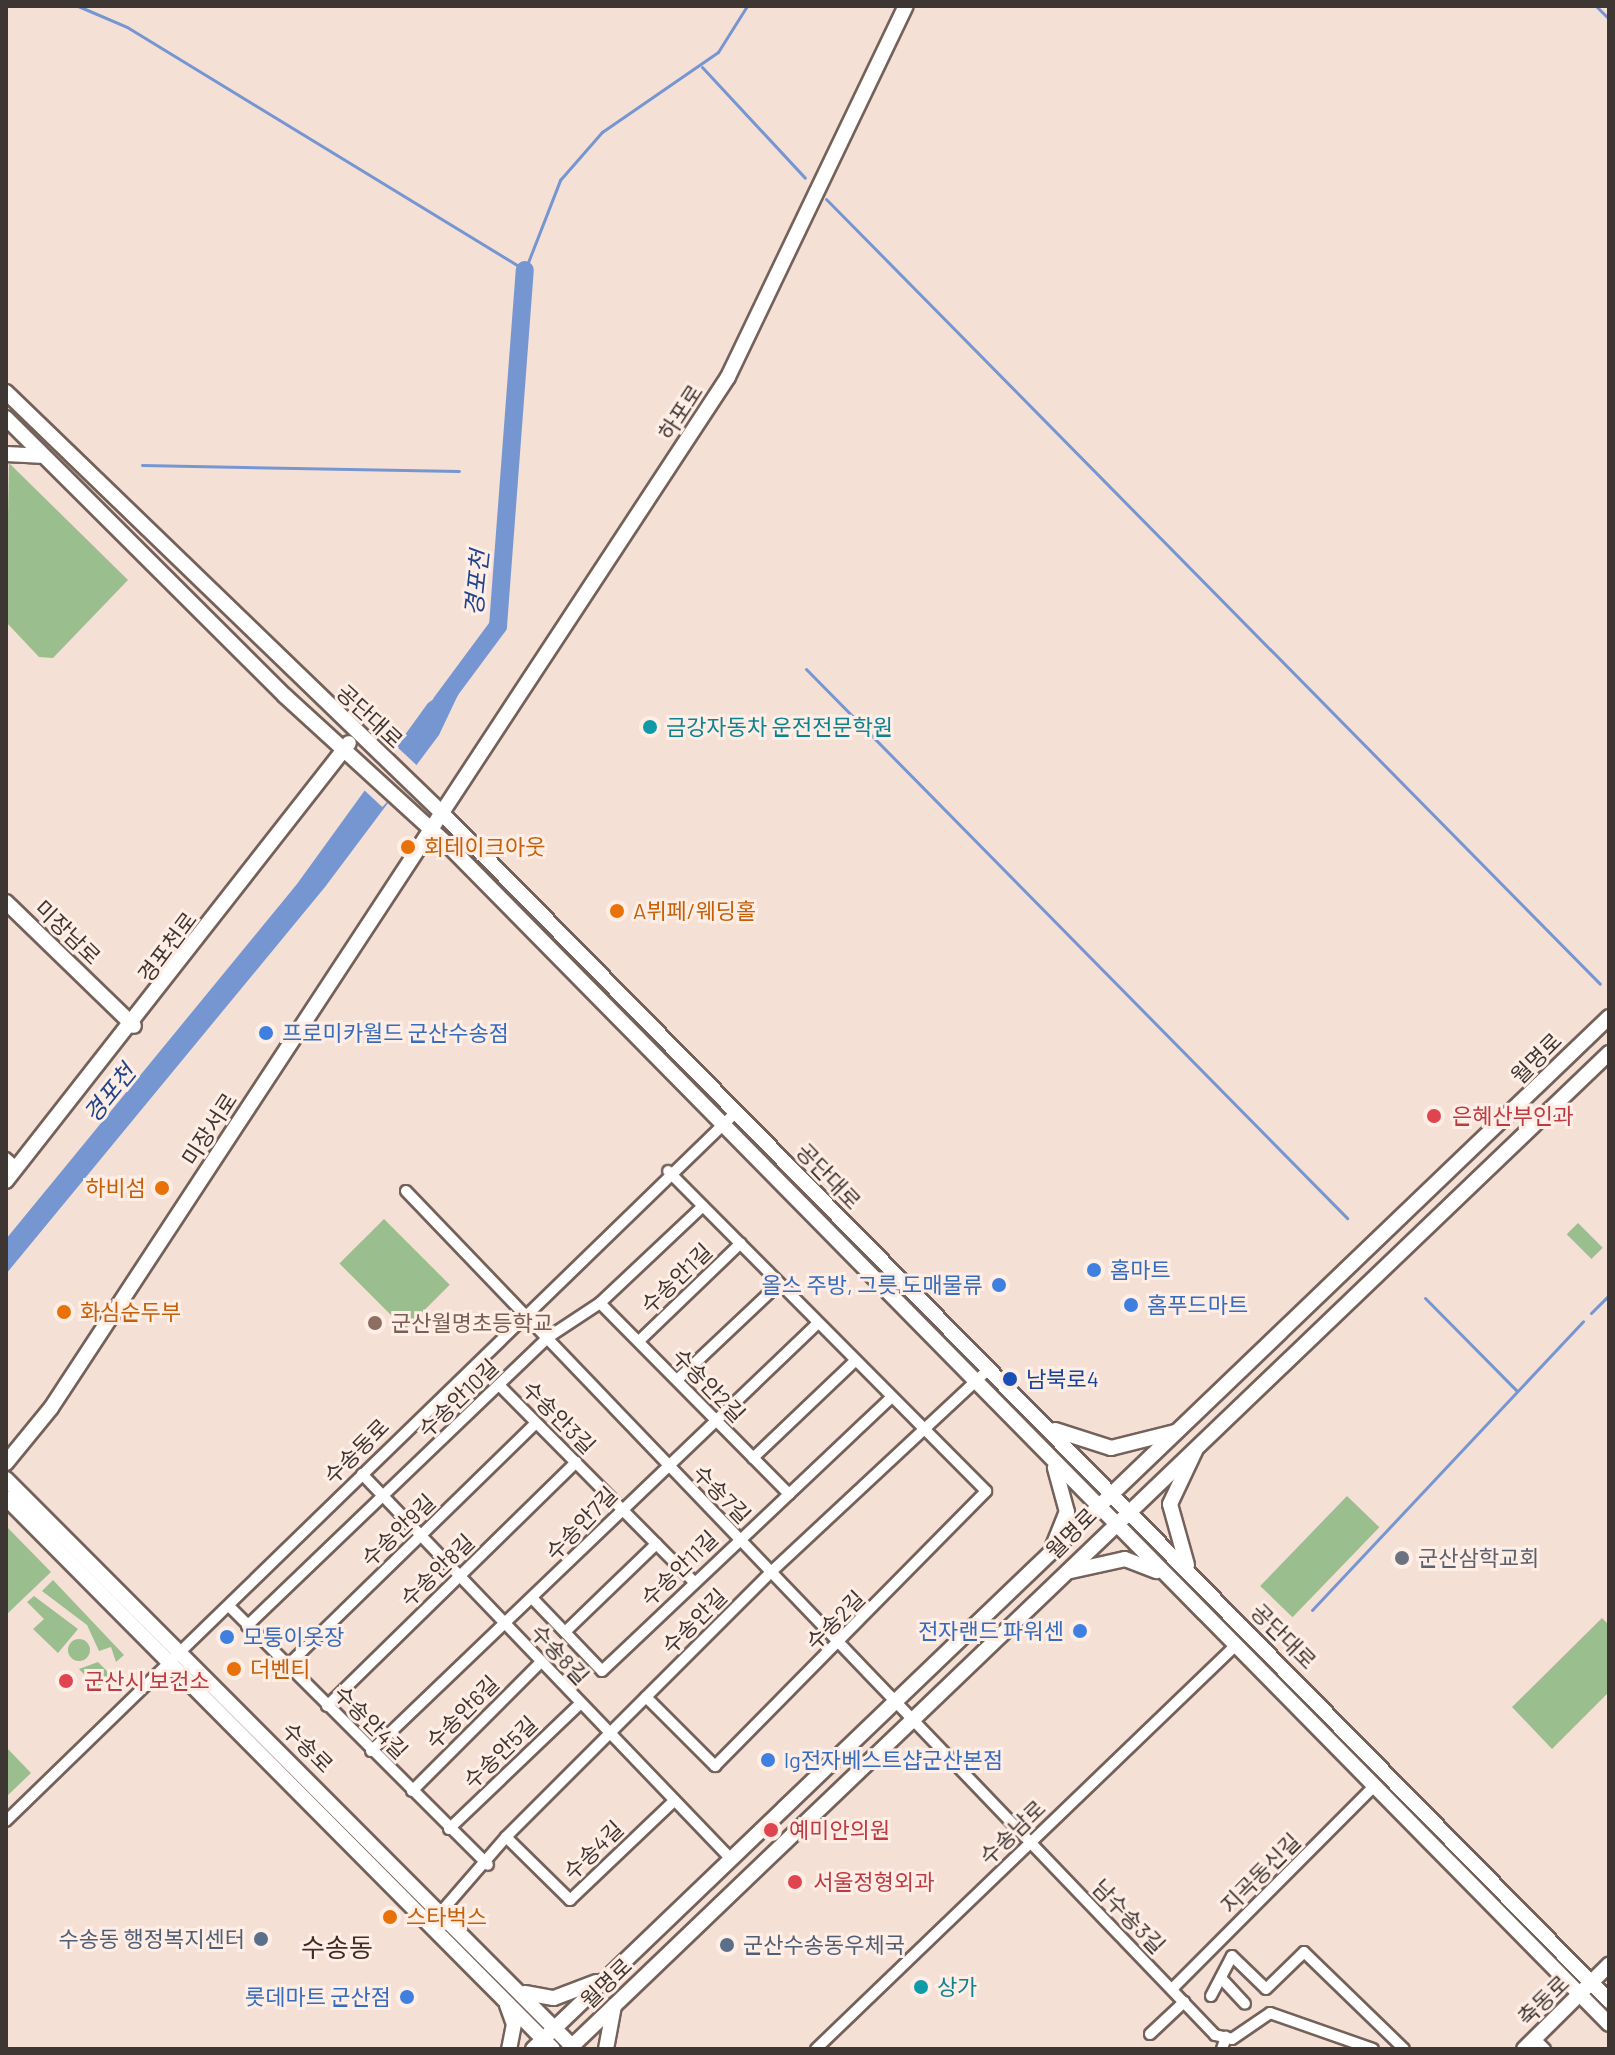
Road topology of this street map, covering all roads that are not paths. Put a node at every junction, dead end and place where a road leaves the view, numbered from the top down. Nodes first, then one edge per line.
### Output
1 (906, 6) edge
2 (6, 392) edge
3 (6, 418) edge
4 (6, 429) edge
5 (6, 438) edge
6 (6, 454) edge
7 (57, 468) junction
8 (358, 735) junction
9 (344, 750) junction
10 (443, 814) junction
11 (433, 830) junction
12 (6, 902) edge
13 (1608, 1019) edge
14 (134, 1026) junction
15 (1609, 1053) edge
16 (736, 1112) junction
17 (721, 1127) junction
18 (12, 1163) edge
19 (668, 1171) junction
20 (6, 1181) edge
21 (406, 1191) dead end
22 (703, 1206) junction
23 (741, 1243) junction
24 (779, 1284) junction
25 (600, 1303) junction
26 (522, 1313) junction
27 (818, 1323) junction
28 (547, 1338) junction
29 (639, 1341) junction
30 (856, 1360) junction
31 (988, 1370) junction
32 (677, 1380) junction
33 (975, 1382) junction
34 (500, 1386) junction
35 (892, 1397) junction
36 (1207, 1408) junction
37 (1026, 1409) junction
38 (1220, 1421) junction
39 (716, 1422) junction
40 (536, 1423) junction
41 (926, 1429) junction
42 (1035, 1443) junction
43 (753, 1458) junction
44 (576, 1462) junction
45 (6, 1463) edge
46 (668, 1466) junction
47 (362, 1474) junction
48 (6, 1479) edge
49 (789, 1494) junction
50 (1112, 1496) junction
51 (6, 1498) edge
52 (383, 1498) junction
53 (1100, 1508) junction
54 (622, 1509) junction
55 (1125, 1509) junction
56 (1113, 1522) junction
57 (420, 1536) junction
58 (738, 1539) junction
59 (656, 1544) junction
60 (1039, 1566) junction
61 (770, 1573) junction
62 (1192, 1576) junction
63 (459, 1577) junction
64 (1056, 1579) junction
65 (693, 1581) junction
66 (1178, 1586) junction
67 (534, 1600) junction
68 (229, 1606) junction
69 (506, 1625) junction
70 (247, 1626) junction
71 (565, 1632) junction
72 (839, 1645) junction
73 (1236, 1645) junction
74 (176, 1657) junction
75 (541, 1662) junction
76 (287, 1666) junction
77 (646, 1697) junction
78 (894, 1702) junction
79 (580, 1704) junction
80 (327, 1706) junction
81 (912, 1720) junction
82 (611, 1734) junction
83 (371, 1751) junction
84 (1375, 1785) junction
85 (412, 1791) junction
86 (674, 1801) junction
87 (6, 1821) edge
88 (449, 1829) junction
89 (506, 1837) junction
90 (1030, 1843) junction
91 (731, 1859) junction
92 (488, 1865) junction
93 (441, 1912) junction
94 (1609, 1965) edge
95 (616, 1969) junction
96 (1221, 1978) junction
97 (510, 1982) junction
98 (1592, 1983) junction
99 (1172, 1989) junction
100 (498, 1991) junction
101 (1580, 1995) junction
102 (1211, 1996) dead end
103 (1609, 2001) edge
104 (1184, 2002) junction
105 (1245, 2004) dead end
106 (614, 2006) junction
107 (1609, 2024) edge
108 (1150, 2034) dead end
109 (1226, 2037) junction
110 (546, 2041) edge
111 (1535, 2046) edge
112 (572, 2048) edge
113 (509, 2049) edge
114 (606, 2049) edge
115 (816, 2049) edge
116 (1222, 2049) edge
117 (1373, 2049) edge
118 (1404, 2049) edge

1 - 10 street, 하포로
2 - 8 street, 공단대로
3 - 7 street, 공단대로
4 - 5 street
6 - 7 street
7 - 9 street, 공단대로
8 - 9 street, 경포천로
8 - 10 street, 공단대로
9 - 11 street, 공단대로
9 - 14 street, 경포천로
10 - 11 street, 미장서로
10 - 16 street, 공단대로
11 - 17 street, 공단대로
11 - 45 street, 미장서로
12 - 14 street, 미장남로
13 - 36 street, 월명로
14 - 18 street, 경포천로
15 - 38 street, 월명로
16 - 17 street, 수송동로
16 - 31 street, 공단대로
17 - 19 street, 수송동로
17 - 33 street, 공단대로
18 - 20 street, 경포천로
19 - 22 street, 수송안1길
19 - 26 street, 수송동로
21 - 26 street, 수송7길
22 - 23 street, 수송안1길
22 - 25 street, 수송안10길
23 - 24 street, 수송안1길
23 - 29 street, 수송안1길
24 - 27 street, 수송안1길
24 - 32 street
25 - 28 street, 수송안10길
25 - 29 street, 수송안2길
26 - 28 street, 수송7길
26 - 47 street, 수송동로
27 - 30 street, 수송안1길
27 - 39 street, 수송안7길
28 - 34 street, 수송안10길
28 - 46 street, 수송7길
29 - 32 street, 수송안2길
30 - 35 street, 수송안1길
30 - 43 street
31 - 33 street, 수송안길
31 - 37 street, 공단대로
32 - 39 street, 수송안2길
33 - 41 street, 수송안길
33 - 42 street, 공단대로
34 - 40 street, 수송안3길
34 - 52 street, 수송안10길
35 - 41 street, 수송안1길
35 - 49 street, 수송안11길
36 - 37 street
36 - 50 street, 월명로
37 - 50 street, 공단대로
38 - 55 street, 월명로
38 - 62 street
39 - 43 street, 수송안2길
39 - 46 street, 수송안7길
40 - 44 street, 수송안3길
40 - 57 street, 수송안9길
41 - 61 street, 수송안길
41 - 72 street, 수송2길
42 - 53 street, 공단대로
42 - 60 street
43 - 49 street, 수송안2길
44 - 54 street, 수송안3길
44 - 63 street, 수송안8길
46 - 54 street, 수송안7길
46 - 58 street, 수송7길
47 - 52 street, 수송8길
47 - 68 street, 수송동로
48 - 74 street, 수송로
49 - 58 street, 수송안11길
50 - 53 street, 월명로
50 - 55 street, 공단대로
51 - 74 street, 수송로
52 - 57 street, 수송8길
52 - 70 street, 수송안10길
53 - 56 street, 공단대로
53 - 60 street, 월명로
54 - 59 street, 수송안3길
54 - 67 street, 수송안7길
55 - 56 street, 월명로
55 - 62 street, 공단대로
56 - 64 street, 월명로
56 - 66 street, 공단대로
57 - 63 street, 수송8길
57 - 76 street, 수송안9길
58 - 61 street, 수송7길
58 - 65 street, 수송안11길
59 - 65 street, 수송안3길
59 - 71 street
60 - 78 street, 월명로
61 - 72 street, 수송7길
61 - 77 street, 수송안길
62 - 98 street, 공단대로
63 - 69 street, 수송8길
63 - 80 street, 수송안8길
64 - 66 street
64 - 81 street, 월명로
65 - 71 street, 수송안11길
66 - 73 street, 공단대로
67 - 69 street, 수송안7길
67 - 71 street, 수송안11길
68 - 70 street, 수송안4길
68 - 74 street, 수송동로
69 - 75 street, 수송8길
69 - 83 street, 수송안7길
70 - 76 street, 수송안4길
72 - 77 street, 수송2길
72 - 78 street, 수송7길
73 - 84 street, 공단대로
73 - 90 street, 수송남로
74 - 87 street, 수송동로
74 - 93 street, 수송로
74 - 100 street, 수송로
75 - 79 street, 수송8길
75 - 85 street, 수송안6길
76 - 80 street, 수송안4길
77 - 82 street, 수송안길
78 - 81 street, 남수송3길
78 - 91 street, 월명로
79 - 82 street, 수송8길
79 - 88 street, 수송안5길
80 - 83 street, 수송안4길
81 - 90 street, 남수송3길
81 - 106 street, 월명로
82 - 86 street, 수송8길
82 - 89 street, 수송안길
83 - 85 street, 수송안4길
84 - 99 street, 지곡동신길
84 - 101 street, 공단대로
85 - 88 street, 수송안4길
86 - 89 street, 수송4길
86 - 91 street, 수송8길
88 - 92 street, 수송안4길
89 - 92 street, 수송안길
90 - 99 street, 남수송3길
90 - 115 street, 수송남로
91 - 95 street, 월명로
92 - 93 street, 수송안길
93 - 97 street, 수송로
94 - 98 street, 축동로
95 - 97 street
95 - 110 street, 월명로
96 - 102 street
96 - 105 street
96 - 118 street
97 - 110 street, 수송로
98 - 101 street, 축동로
98 - 103 street, 공단대로
99 - 104 street, 남수송3길
100 - 110 street, 수송로
100 - 113 street
101 - 107 street, 공단대로
101 - 111 street, 축동로
104 - 108 street
104 - 109 street, 남수송3길
106 - 112 street, 월명로
106 - 114 street
109 - 116 street
109 - 117 street
110 - 112 street, 수송로

